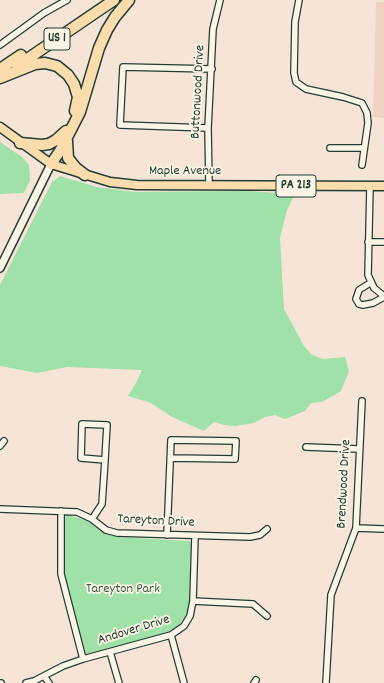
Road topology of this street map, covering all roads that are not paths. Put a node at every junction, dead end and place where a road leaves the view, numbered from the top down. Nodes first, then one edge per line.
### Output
1 (68, 0) edge
2 (102, 0) edge
3 (114, 0) edge
4 (129, 0) edge
5 (220, 0) edge
6 (299, 0) edge
7 (0, 45) edge
8 (0, 69) edge
9 (212, 69) junction
10 (0, 78) edge
11 (0, 127) edge
12 (208, 128) junction
13 (68, 132) junction
14 (20, 143) junction
15 (330, 148) dead end
16 (364, 148) junction
17 (51, 164) junction
18 (362, 165) dead end
19 (85, 176) junction
20 (208, 185) junction
21 (370, 186) junction
22 (384, 186) edge
23 (368, 242) junction
24 (384, 242) edge
25 (0, 268) edge
26 (370, 283) junction
27 (384, 296) edge
28 (362, 401) dead end
29 (306, 447) dead end
30 (359, 449) junction
31 (171, 458) junction
32 (105, 460) junction
33 (0, 509) edge
34 (61, 511) junction
35 (92, 519) junction
36 (356, 528) junction
37 (267, 529) dead end
38 (384, 529) edge
39 (167, 535) junction
40 (195, 536) junction
41 (193, 601) junction
42 (267, 616) dead end
43 (171, 635) junction
44 (110, 652) junction
45 (83, 659) junction
46 (44, 676) junction
47 (26, 683) edge
48 (49, 683) edge
49 (119, 683) edge
50 (184, 683) edge
51 (326, 683) edge

1 - 7 street
2 - 8 highway, US 1
3 - 10 highway, US 1
4 - 13 highway
5 - 9 street, Buttonwood Drive
6 - 16 street
9 - 12 street, Buttonwood Drive
9 - 12 street
10 - 13 highway
11 - 14 main road, Maple Avenue / PA 213
12 - 20 street, Buttonwood Drive
13 - 14 highway
13 - 17 highway
13 - 19 highway
14 - 17 main road, Maple Avenue / PA 213
15 - 16 street
16 - 18 street
17 - 19 main road, Maple Avenue / PA 213
17 - 25 street
19 - 20 main road, Maple Avenue / PA 213
20 - 21 main road, Maple Avenue / PA 213
21 - 22 main road, Maple Avenue / PA 213
21 - 23 street
23 - 24 street
23 - 26 street
26 - 27 street
26 - 27 street
28 - 30 street, Brendwood Drive
29 - 30 street
30 - 36 street, Brendwood Drive
31 - 31 street
31 - 39 street
32 - 32 street
32 - 35 street
33 - 34 street, Tareyton Drive
34 - 35 street, Tareyton Drive
34 - 45 street
35 - 39 street, Tareyton Drive
36 - 38 street
36 - 51 street, Brendwood Drive
37 - 40 street, Tareyton Drive
39 - 40 street, Tareyton Drive
40 - 41 street, Andover Drive
41 - 42 street
41 - 43 street, Andover Drive
43 - 44 street, Andover Drive
43 - 50 street
44 - 45 street, Andover Drive
44 - 49 street
45 - 46 street, Andover Drive
46 - 47 street, Andover Drive
46 - 48 street

